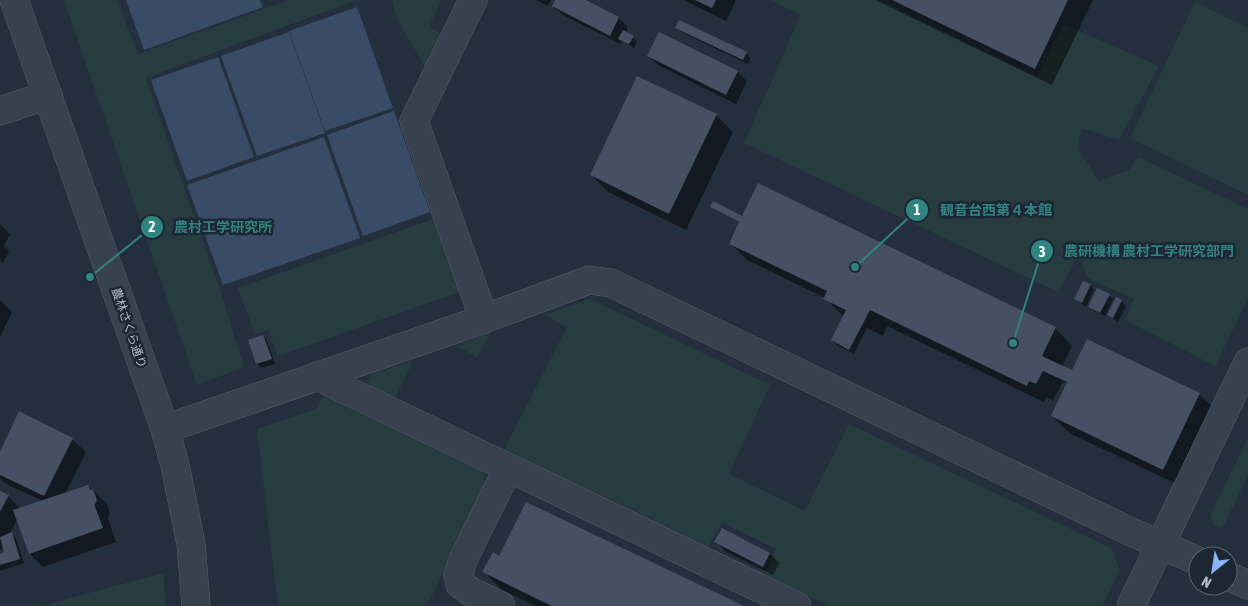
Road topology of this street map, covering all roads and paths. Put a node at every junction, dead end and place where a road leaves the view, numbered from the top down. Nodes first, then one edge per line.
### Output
1 (14, 0) edge
2 (473, 0) edge
3 (48, 95) junction
4 (0, 111) edge
5 (484, 319) junction
6 (1248, 362) edge
7 (317, 376) junction
8 (165, 429) junction
9 (508, 468) junction
10 (1161, 544) junction
11 (1188, 556) edge
12 (196, 606) edge
13 (501, 606) edge
14 (797, 606) edge
15 (1132, 606) edge

1 - 3 street, 農林さくら通り
2 - 5 street
3 - 4 street
3 - 8 street, 農林さくら通り
5 - 7 street
5 - 10 street
6 - 10 street
7 - 8 street
7 - 9 street
8 - 12 street, 農林さくら通り
9 - 13 street
9 - 14 street
10 - 11 street
10 - 15 street

